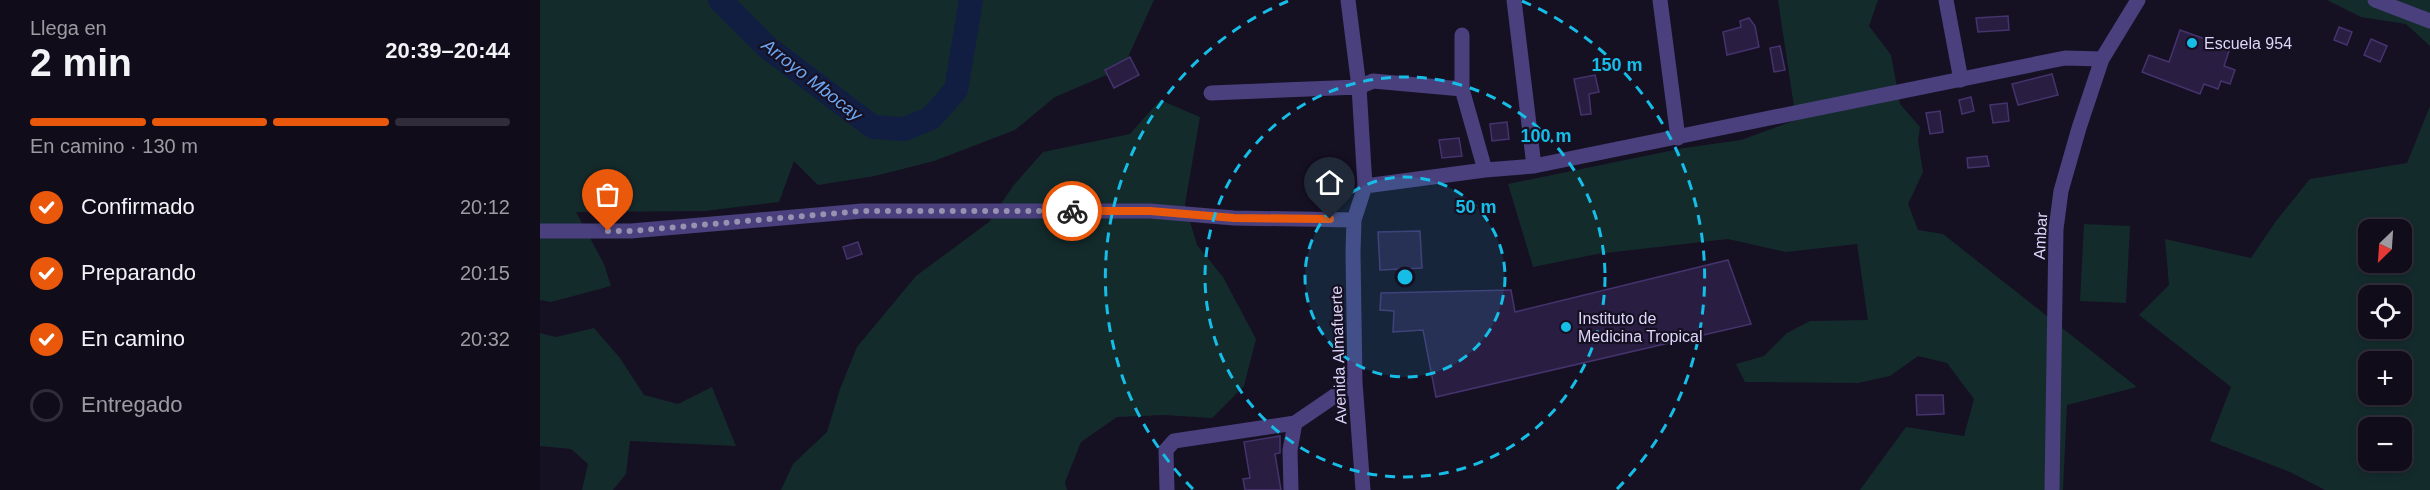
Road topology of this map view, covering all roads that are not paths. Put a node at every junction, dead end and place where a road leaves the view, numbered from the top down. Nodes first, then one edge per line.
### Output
1 (1348, 0) edge
2 (1514, 0) edge
3 (1660, 0) edge
4 (1946, 0) edge
5 (2139, 0) edge
6 (2375, 0) edge
7 (2430, 21) edge
8 (1462, 35) dead end
9 (2102, 60) junction
10 (1961, 80) junction
11 (1359, 87) junction
12 (1462, 89) junction
13 (1211, 93) dead end
14 (1678, 138) junction
15 (1534, 166) junction
16 (1485, 170) junction
17 (1365, 186) junction
18 (1354, 219) junction
19 (540, 231) edge
20 (1355, 382) junction
21 (1295, 423) junction
22 (1167, 490) edge
23 (1291, 490) edge
24 (1363, 490) edge
25 (2052, 490) edge

1 - 11 street
2 - 15 street
3 - 14 street
4 - 10 street
5 - 9 street, Ambar
6 - 7 street
8 - 12 street
9 - 10 street
9 - 25 street, Ambar
10 - 14 street
11 - 12 street
11 - 13 street
11 - 17 street
12 - 16 street
14 - 15 street
15 - 16 street
16 - 17 street
17 - 18 street, Avenida Almafuerte
18 - 19 street
18 - 20 street, Avenida Almafuerte
20 - 21 street
20 - 24 street, Avenida Almafuerte
21 - 22 street
21 - 23 street

